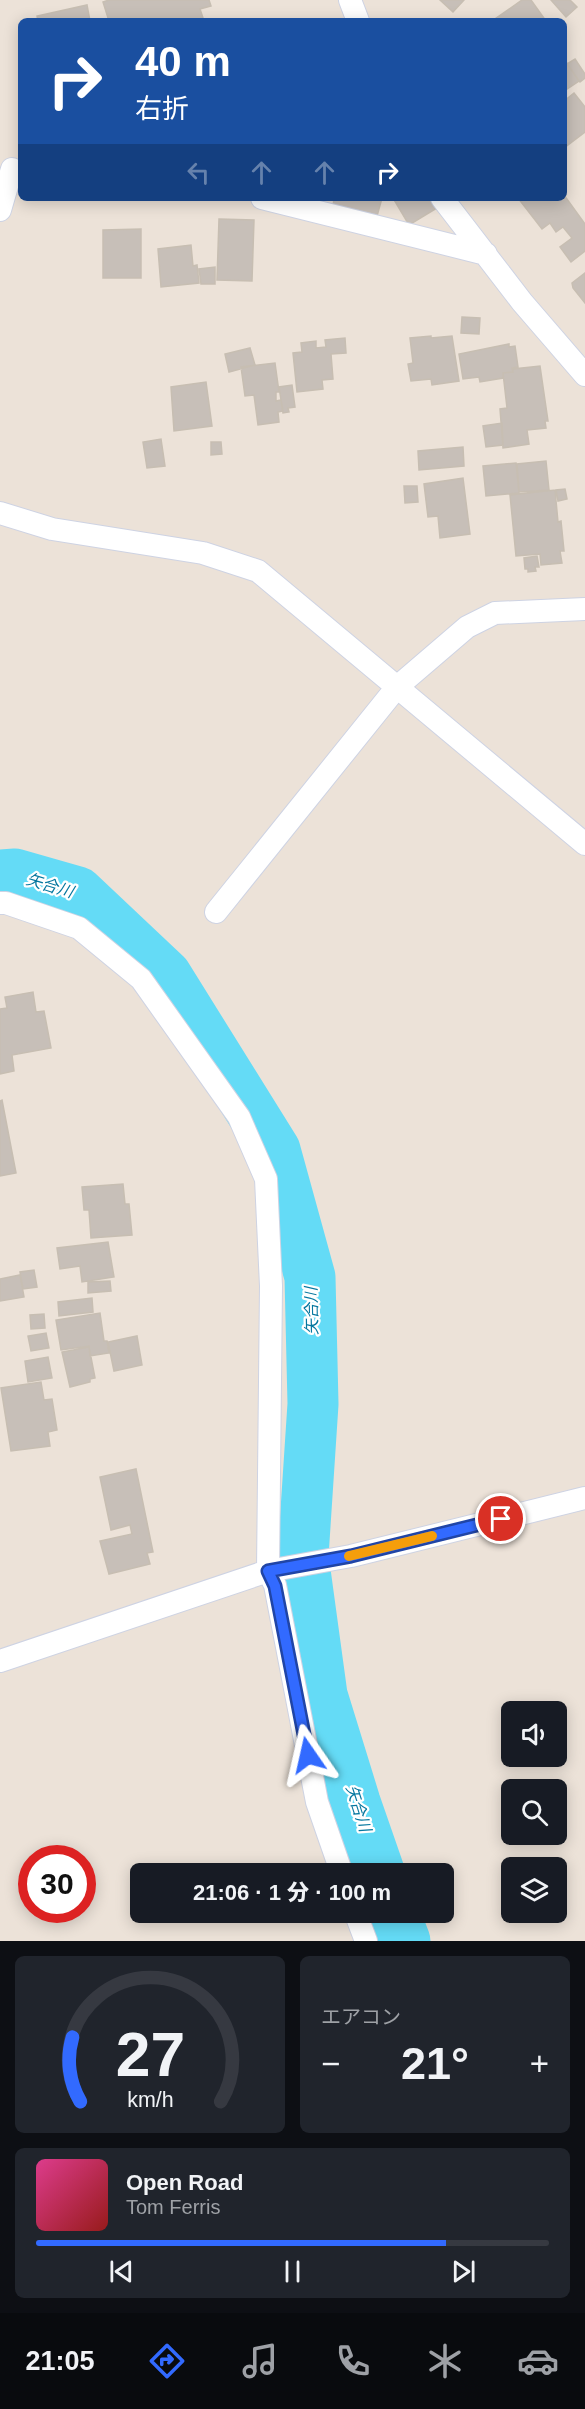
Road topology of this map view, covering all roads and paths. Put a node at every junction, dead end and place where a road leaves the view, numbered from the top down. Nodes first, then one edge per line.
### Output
1 (350, 0) edge
2 (357, 18) edge
3 (11, 169) edge
4 (274, 201) edge
5 (444, 201) edge
6 (0, 210) edge
7 (486, 254) junction
8 (585, 375) edge
9 (0, 513) edge
10 (585, 609) edge
11 (397, 687) junction
12 (585, 844) edge
13 (0, 903) edge
14 (216, 912) dead end
15 (585, 1498) edge
16 (268, 1571) junction
17 (0, 1661) edge
18 (338, 1863) edge
19 (359, 1923) edge
20 (366, 1941) edge

1 - 2 street
3 - 6 street
4 - 7 street
5 - 7 street
7 - 8 street
9 - 11 street
10 - 11 street
11 - 12 street
11 - 14 street
13 - 16 street
15 - 16 street
16 - 17 street
16 - 18 street
19 - 20 street

